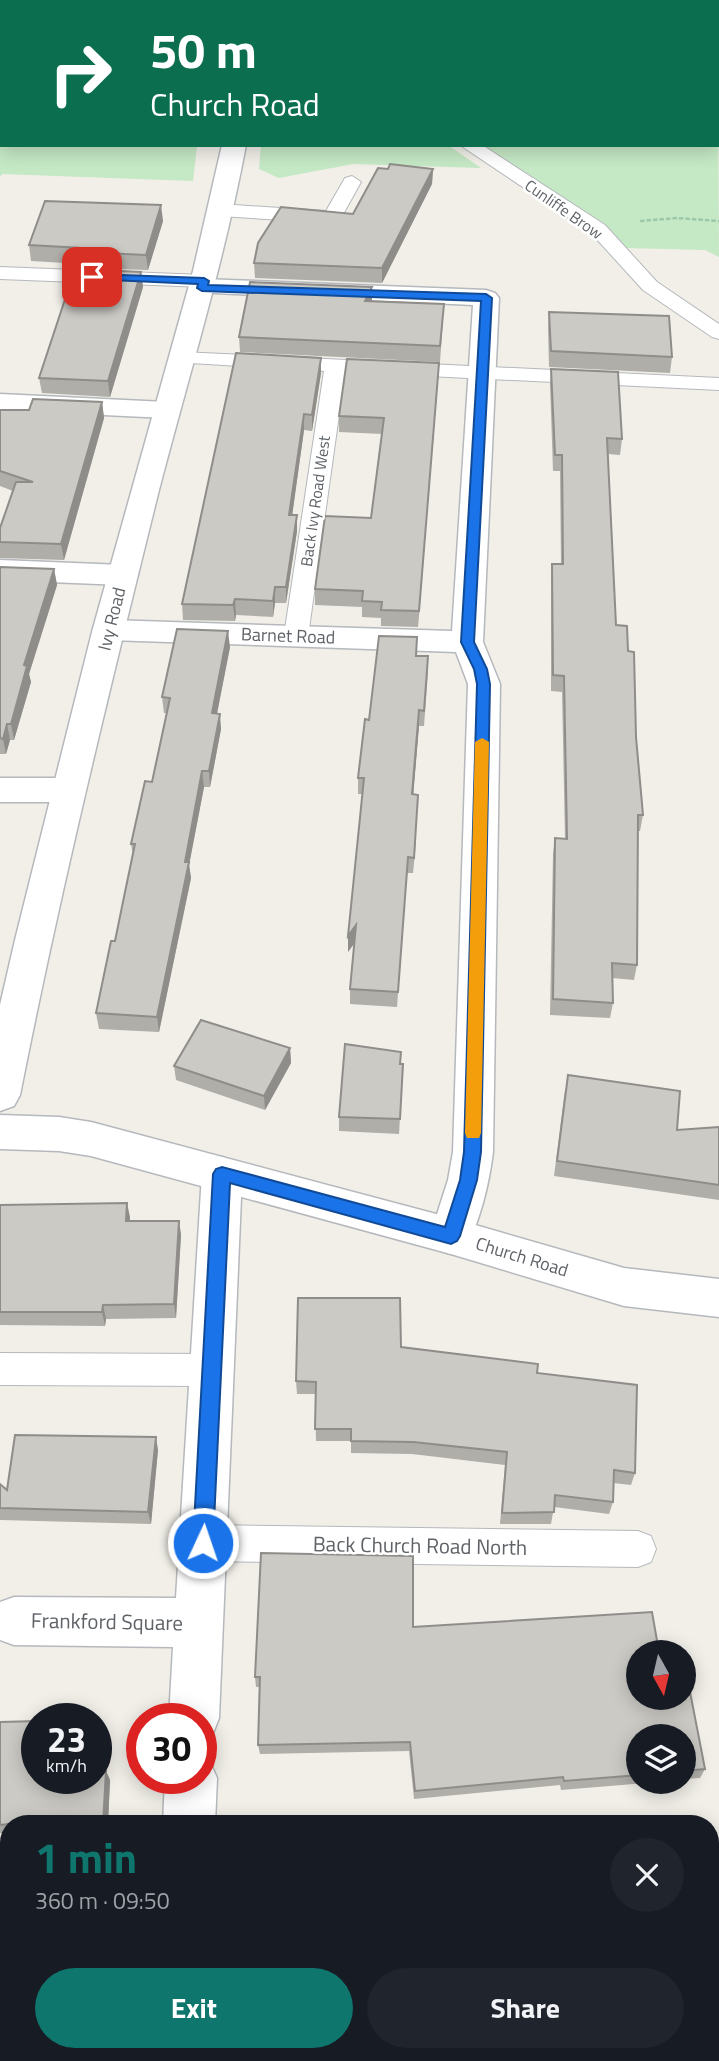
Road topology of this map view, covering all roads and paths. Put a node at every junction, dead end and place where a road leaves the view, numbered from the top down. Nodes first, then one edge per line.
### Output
1 (234, 147) edge
2 (472, 147) edge
3 (352, 182) dead end
4 (220, 210) junction
5 (719, 221) edge
6 (591, 224) junction
7 (4, 273) edge
8 (203, 284) junction
9 (0, 297) edge
10 (719, 333) edge
11 (181, 358) junction
12 (335, 366) junction
13 (484, 373) junction
14 (719, 384) edge
15 (0, 402) edge
16 (166, 410) junction
17 (0, 570) edge
18 (122, 575) junction
19 (109, 630) junction
20 (296, 636) junction
21 (467, 642) junction
22 (0, 790) edge
23 (69, 790) junction
24 (0, 1095) edge
25 (0, 1132) edge
26 (222, 1174) junction
27 (451, 1236) junction
28 (719, 1298) edge
29 (0, 1369) edge
30 (212, 1370) junction
31 (203, 1543) junction
32 (638, 1549) dead end
33 (14, 1621) dead end
34 (199, 1623) junction
35 (195, 1703) edge
36 (190, 1794) edge
37 (189, 1815) edge

1 - 4 street, Ivy Road
2 - 6 lane, Cunliffe Brow
3 - 4 lane
4 - 8 street, Ivy Road
5 - 6 path
6 - 10 lane, Cunliffe Brow
7 - 8 lane
7 - 9 lane
8 - 11 street, Ivy Road
8 - 13 street
11 - 12 lane
11 - 16 street, Ivy Road
12 - 13 lane
12 - 20 lane, Back Ivy Road West
13 - 14 lane
13 - 21 street
15 - 16 street
16 - 18 street, Ivy Road
17 - 18 street
18 - 19 street, Ivy Road
19 - 20 street, Barnet Road
19 - 23 street, Ivy Road
20 - 21 street, Barnet Road
21 - 27 street
22 - 23 street
23 - 24 street, Ivy Road
25 - 26 street, Church Road
26 - 27 street, Church Road
26 - 30 street
27 - 28 street, Church Road
29 - 30 lane
30 - 31 street
31 - 32 lane, Back Church Road North
31 - 34 street
33 - 34 street, Frankford Square
34 - 35 street
36 - 37 street

